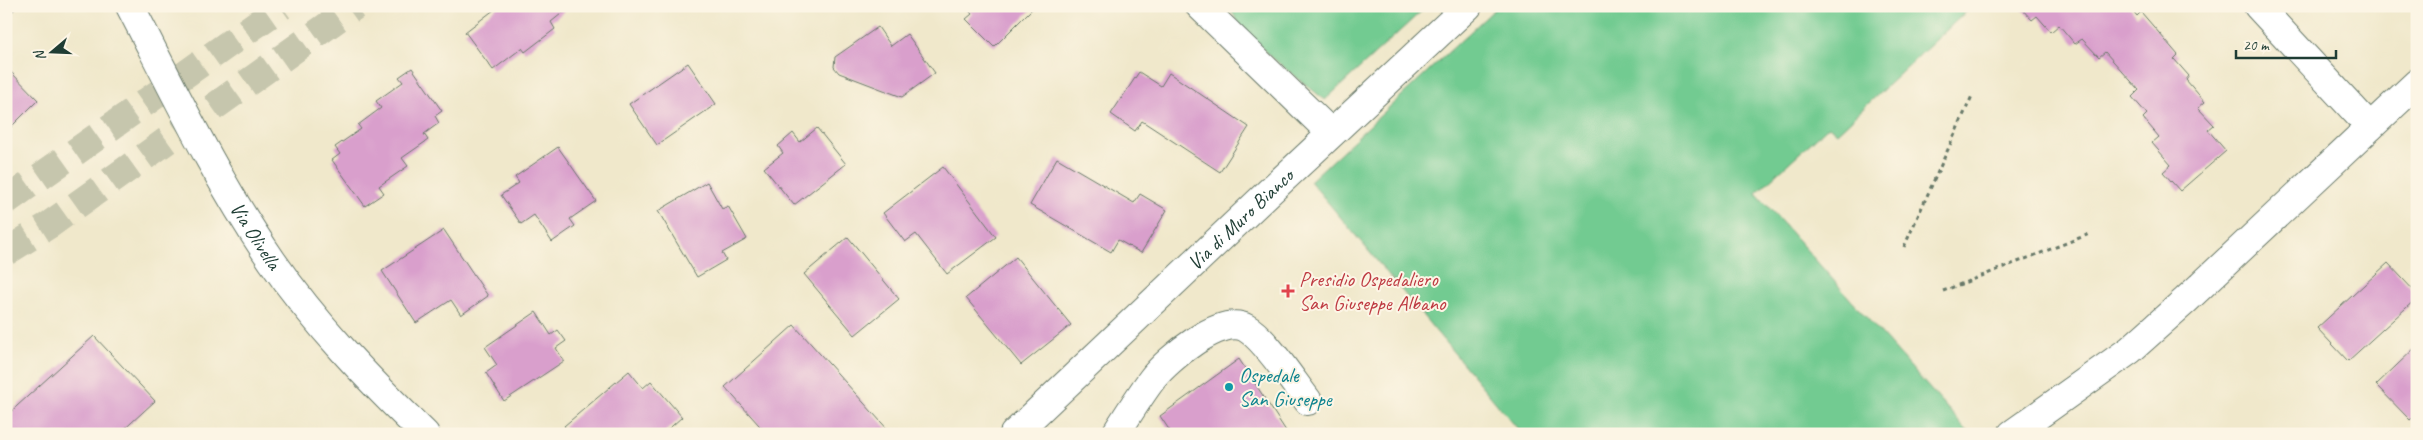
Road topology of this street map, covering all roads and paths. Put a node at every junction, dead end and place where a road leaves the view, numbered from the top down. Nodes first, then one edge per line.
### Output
1 (130, 6) edge
2 (1200, 6) edge
3 (1468, 6) edge
4 (2258, 6) edge
5 (1223, 18) edge
6 (2417, 83) edge
7 (1972, 96) dead end
8 (2370, 127) junction
9 (1332, 133) junction
10 (2092, 233) dead end
11 (1904, 248) dead end
12 (1943, 291) dead end
13 (1308, 400) dead end
14 (1117, 433) edge
15 (426, 434) edge
16 (1014, 434) edge
17 (2012, 434) edge

1 - 15 street, Via Olivella
2 - 5 street
3 - 9 street, Via di Muro Bianco
4 - 8 street
5 - 9 street
6 - 8 street
7 - 11 path
8 - 17 street
9 - 16 street, Via di Muro Bianco
10 - 12 path
13 - 14 street

